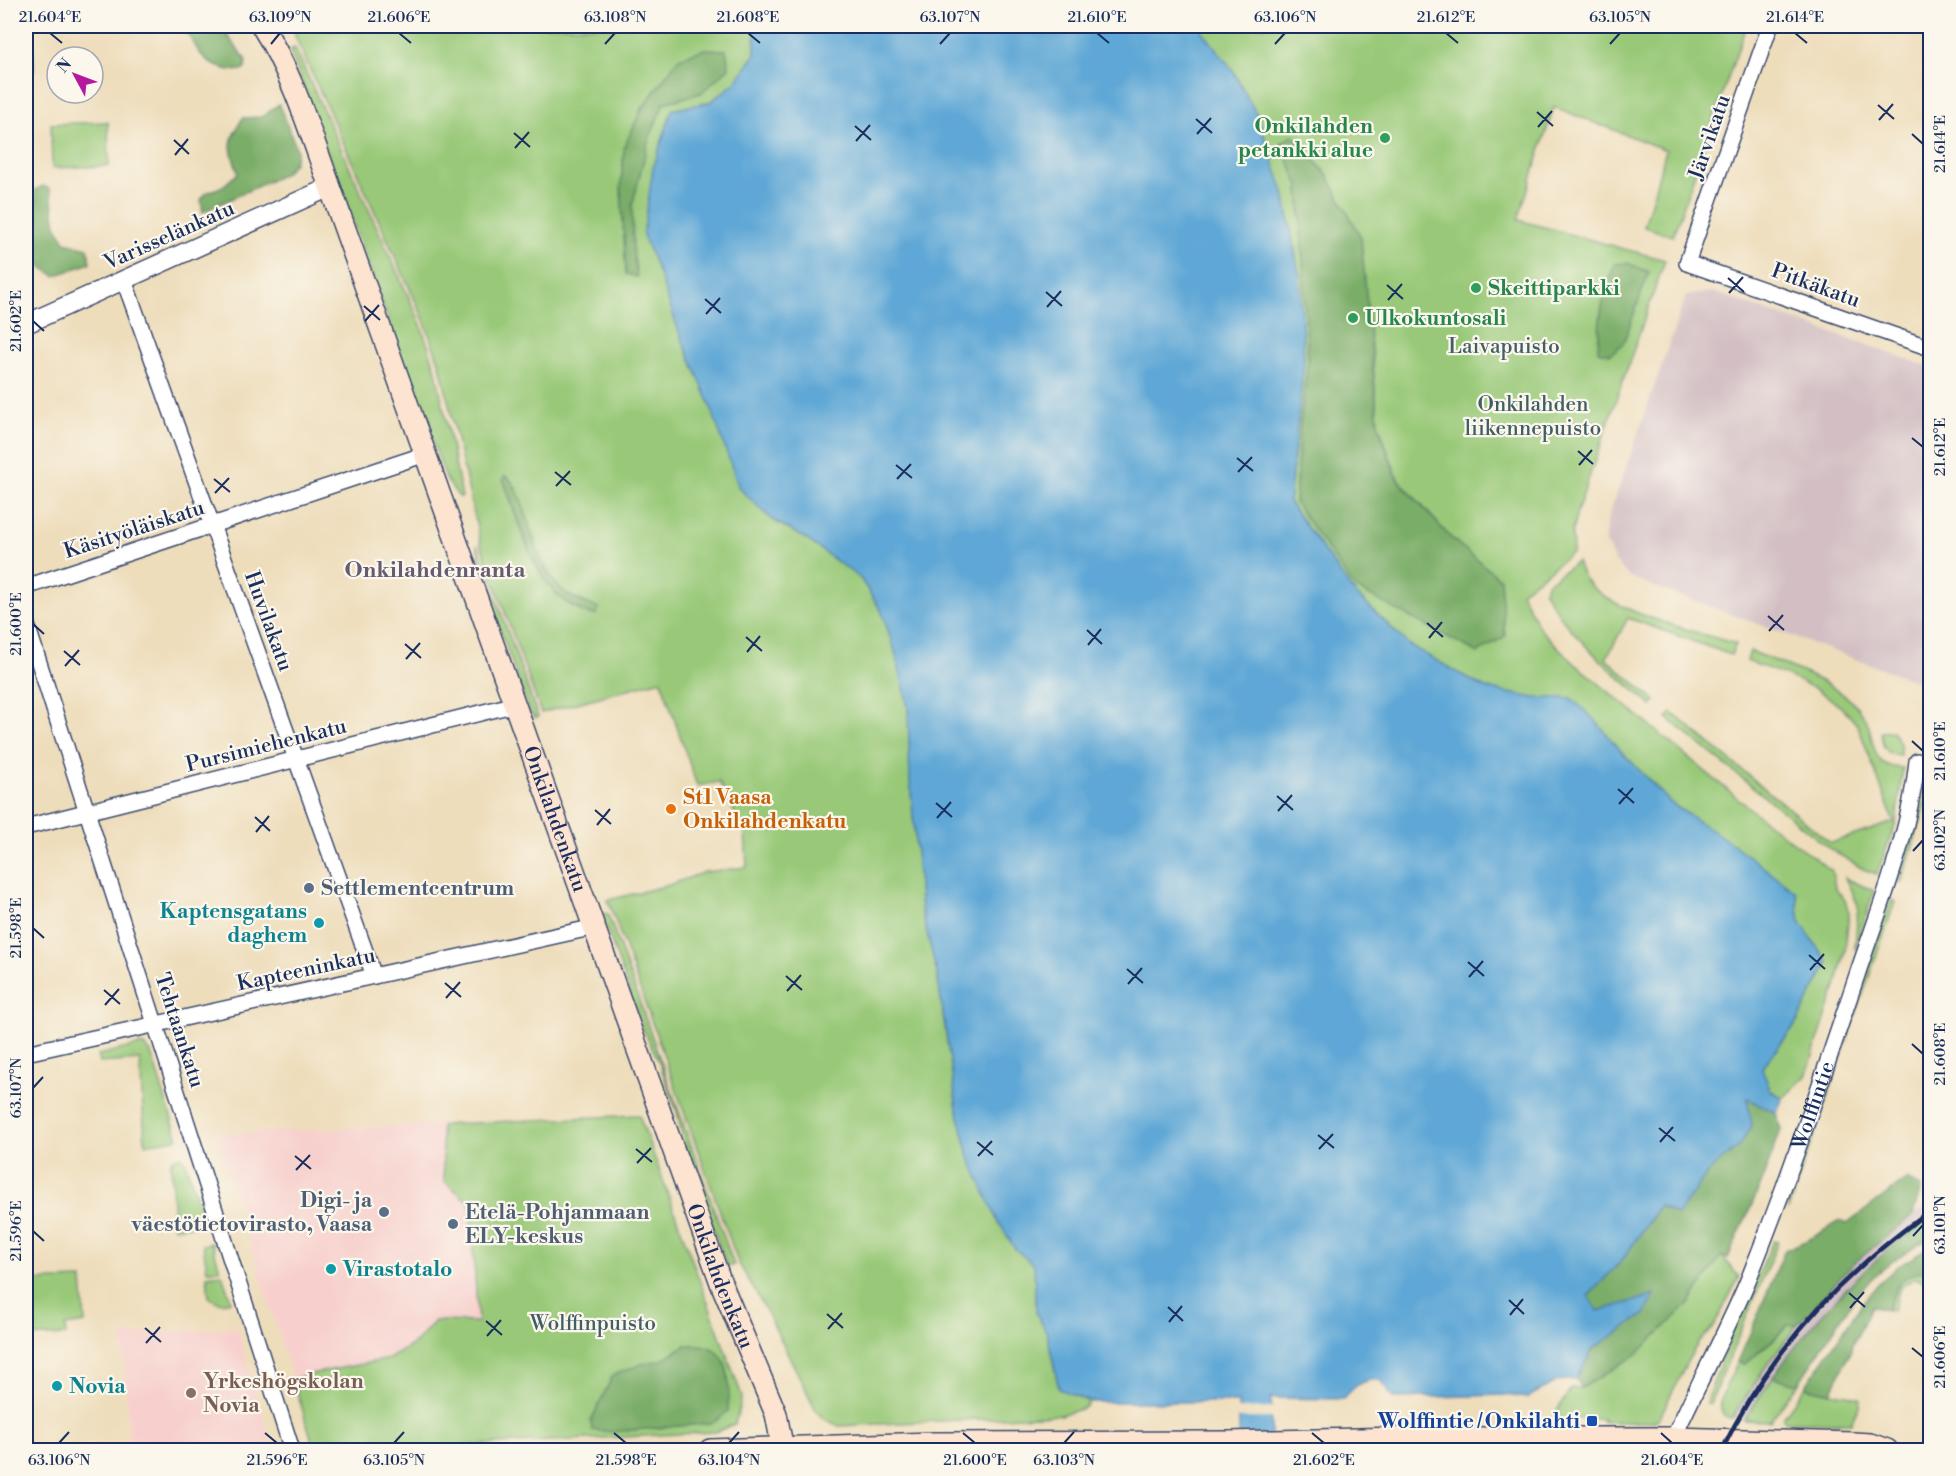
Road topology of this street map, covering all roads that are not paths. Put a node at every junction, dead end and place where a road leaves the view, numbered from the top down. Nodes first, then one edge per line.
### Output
1 (262, 26) edge
2 (1770, 26) edge
3 (330, 187) junction
4 (1687, 262) joint
5 (124, 280) junction
6 (26, 324) edge
7 (1930, 348) edge
8 (426, 454) junction
9 (212, 525) junction
10 (26, 587) edge
11 (26, 622) edge
12 (516, 704) junction
13 (296, 759) junction
14 (1917, 761) dead end
15 (86, 812) junction
16 (26, 827) edge
17 (595, 927) junction
18 (374, 976) junction
19 (156, 1024) junction
20 (26, 1053) edge
21 (1670, 1444) edge
22 (783, 1449) edge
23 (292, 1450) edge
24 (710, 1450) edge
25 (1887, 1450) edge

1 - 3 main road, Onkilahdenkatu
2 - 4 street, Järvikatu
3 - 5 street, Varisselänkatu
3 - 8 main road, Onkilahdenkatu
4 - 7 street, Pitkäkatu
5 - 6 street, Varisselänkatu
5 - 9 street, Huvilakatu
8 - 9 street, Käsityöläiskatu
8 - 12 main road, Onkilahdenkatu
9 - 10 street, Käsityöläiskatu
9 - 13 street, Huvilakatu
11 - 15 street, Tehtaankatu
12 - 13 street, Pursimiehenkatu
12 - 17 main road, Onkilahdenkatu
13 - 15 street, Pursimiehenkatu
13 - 18 street, Huvilakatu
14 - 21 street, Wolffintie
15 - 16 street, Pursimiehenkatu
15 - 19 street, Tehtaankatu
17 - 18 street, Kapteeninkatu
17 - 22 main road, Onkilahdenkatu
18 - 19 street, Kapteeninkatu
19 - 20 street, Kapteeninkatu
19 - 23 street, Tehtaankatu
21 - 22 main road
21 - 25 main road
22 - 24 main road

